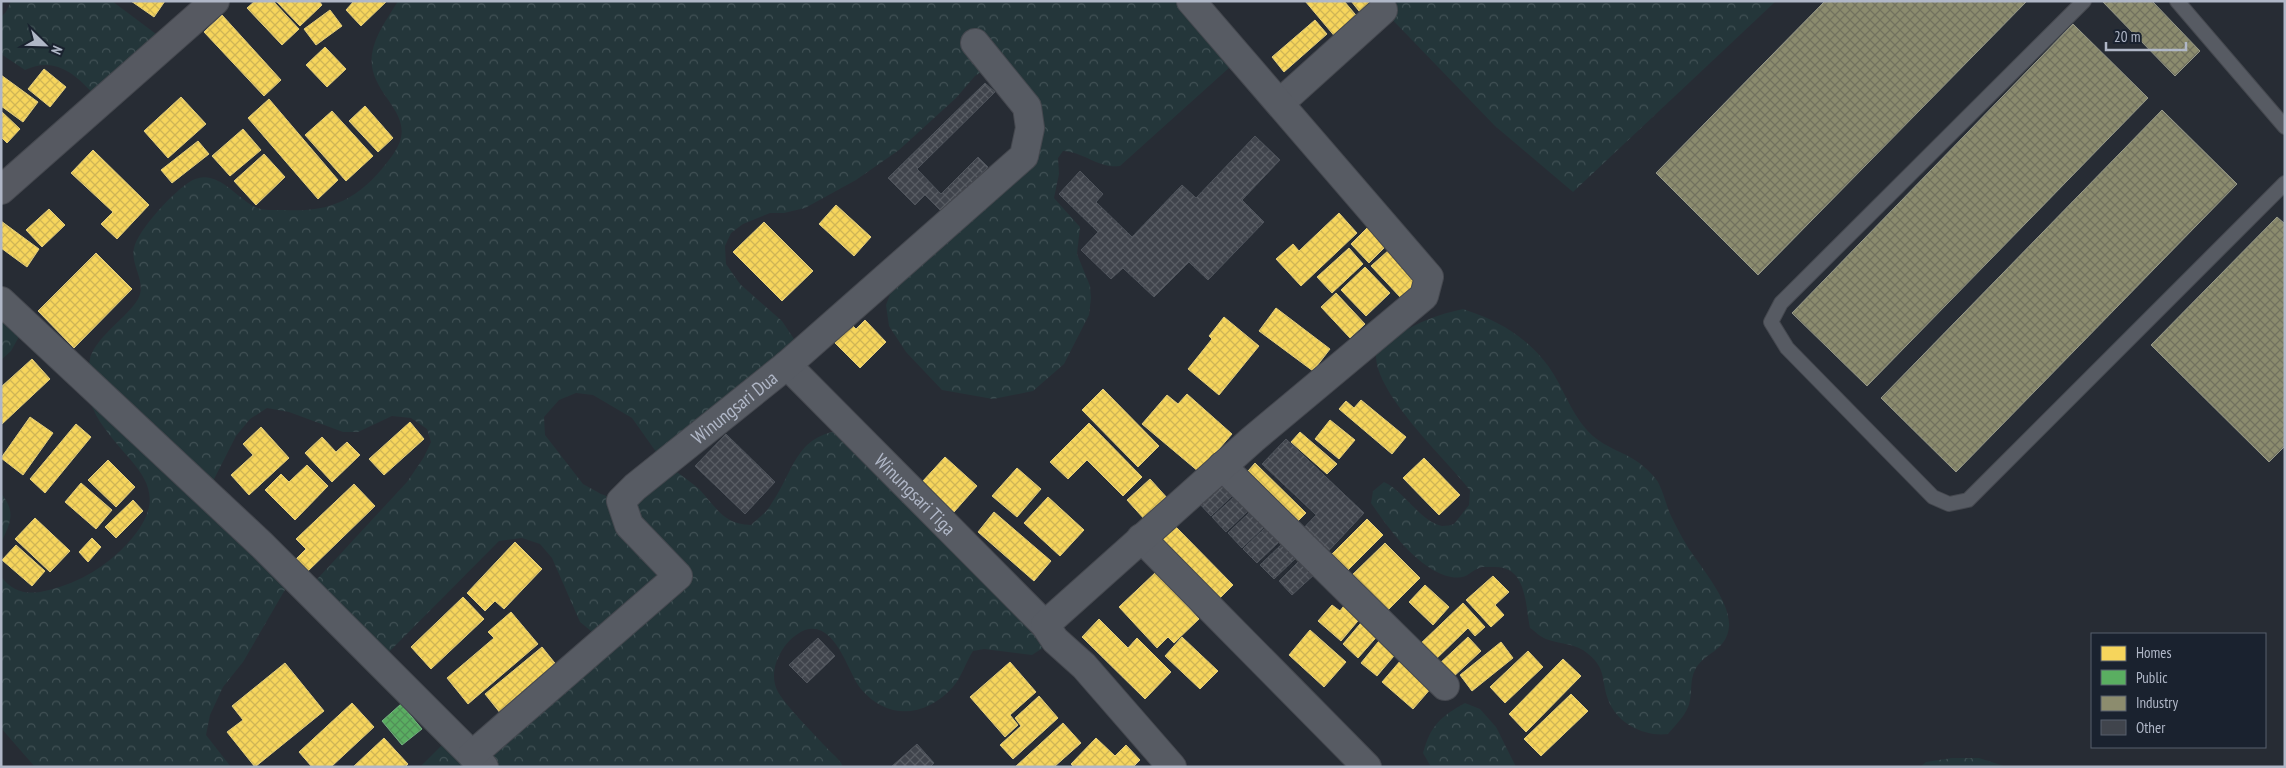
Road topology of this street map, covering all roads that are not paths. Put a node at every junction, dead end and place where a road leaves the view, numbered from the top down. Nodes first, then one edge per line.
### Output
1 (215, 1) edge
2 (1191, 1) edge
3 (2084, 1) edge
4 (2177, 1) edge
5 (1382, 10) dead end
6 (975, 43) dead end
7 (1280, 103) junction
8 (2285, 127) edge
9 (2285, 183) edge
10 (1, 190) edge
11 (1, 301) edge
12 (787, 365) junction
13 (1222, 466) junction
14 (1141, 538) junction
15 (1045, 625) junction
16 (1445, 686) dead end
17 (478, 761) edge
18 (1172, 767) edge
19 (1367, 767) edge

1 - 10 street
2 - 7 street
3 - 9 lane
4 - 8 lane
5 - 7 street
6 - 12 street, Winungsari Dua
7 - 13 street
11 - 17 street
12 - 15 street, Winungsari Tiga
12 - 17 street, Winungsari Dua
13 - 14 street
13 - 16 street
14 - 15 street
14 - 19 street
15 - 18 street, Winungsari Tiga

